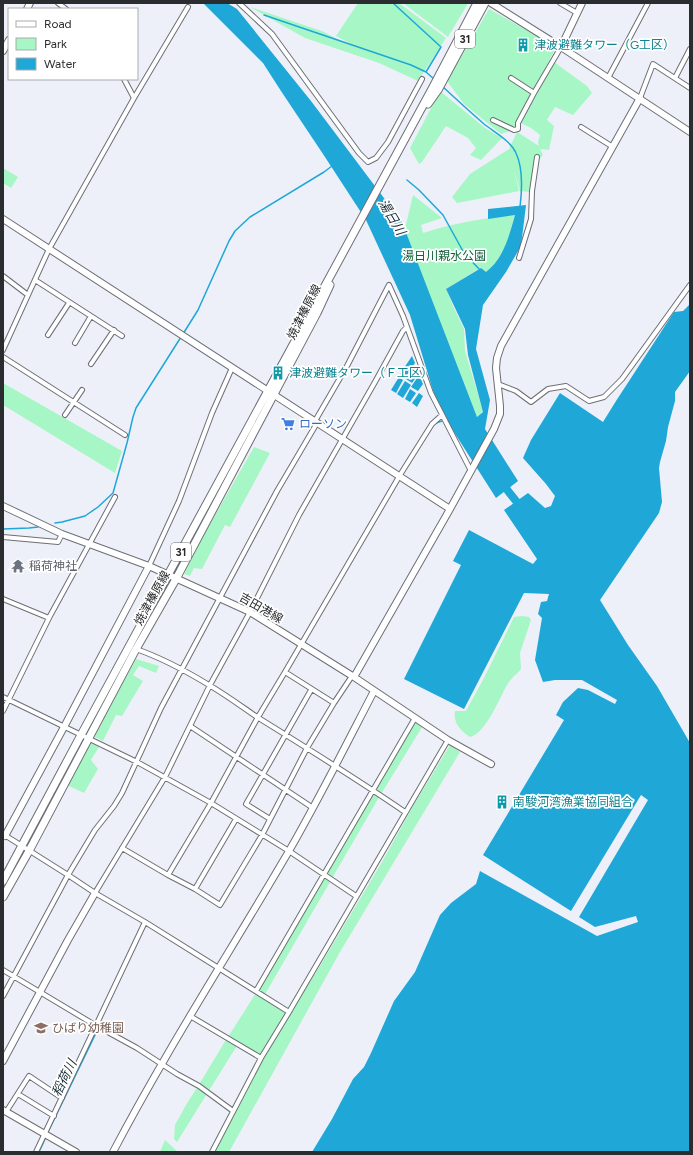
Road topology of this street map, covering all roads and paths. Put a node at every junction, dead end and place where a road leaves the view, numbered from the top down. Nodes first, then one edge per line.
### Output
1 (246, 3) edge
2 (477, 3) edge
3 (485, 3) edge
4 (491, 3) edge
5 (560, 3) edge
6 (582, 3) edge
7 (648, 3) edge
8 (240, 4) edge
9 (188, 7) dead end
10 (577, 13) junction
11 (8, 42) edge
12 (561, 47) junction
13 (690, 48) edge
14 (3, 51) edge
15 (443, 74) junction
16 (511, 78) dead end
17 (608, 78) junction
18 (675, 78) junction
19 (422, 79) dead end
20 (125, 80) edge
21 (690, 88) edge
22 (534, 92) junction
23 (134, 98) junction
24 (640, 98) junction
25 (493, 120) dead end
26 (581, 127) dead end
27 (690, 132) edge
28 (613, 147) junction
29 (537, 158) dead end
30 (3, 219) edge
31 (49, 250) junction
32 (520, 258) dead end
33 (3, 276) edge
34 (35, 280) junction
35 (690, 285) edge
36 (28, 295) junction
37 (69, 303) junction
38 (92, 316) junction
39 (407, 327) junction
40 (114, 330) junction
41 (48, 335) dead end
42 (122, 336) dead end
43 (75, 343) dead end
44 (3, 350) edge
45 (3, 357) edge
46 (92, 364) dead end
47 (232, 368) junction
48 (498, 384) junction
49 (82, 390) dead end
50 (270, 392) junction
51 (74, 402) junction
52 (65, 415) dead end
53 (442, 415) junction
54 (316, 422) junction
55 (124, 436) dead end
56 (342, 438) junction
57 (471, 470) junction
58 (400, 475) junction
59 (116, 497) dead end
60 (3, 506) edge
61 (450, 509) junction
62 (62, 534) junction
63 (3, 537) edge
64 (89, 545) junction
65 (149, 566) junction
66 (168, 575) junction
67 (176, 579) junction
68 (220, 598) junction
69 (3, 599) edge
70 (250, 612) junction
71 (50, 618) junction
72 (300, 644) junction
73 (136, 649) junction
74 (182, 669) junction
75 (285, 672) junction
76 (353, 676) junction
77 (210, 685) junction
78 (311, 690) junction
79 (374, 691) junction
80 (3, 697) edge
81 (9, 700) junction
82 (334, 704) junction
83 (3, 711) edge
84 (258, 717) junction
85 (415, 718) junction
86 (190, 726) junction
87 (64, 727) junction
88 (286, 734) junction
89 (84, 736) junction
90 (448, 740) junction
91 (307, 748) junction
92 (236, 756) junction
93 (137, 762) junction
94 (491, 764) dead end
95 (335, 767) junction
96 (262, 775) junction
97 (165, 777) junction
98 (285, 790) junction
99 (373, 790) junction
100 (211, 803) junction
101 (313, 808) junction
102 (405, 812) junction
103 (236, 819) junction
104 (270, 819) junction
105 (262, 834) junction
106 (4, 836) edge
107 (22, 846) junction
108 (122, 848) junction
109 (29, 851) junction
110 (289, 851) junction
111 (323, 874) junction
112 (68, 875) junction
113 (168, 875) junction
114 (3, 881) edge
115 (195, 889) junction
116 (95, 893) junction
117 (356, 896) junction
118 (3, 897) edge
119 (145, 922) junction
120 (220, 968) junction
121 (3, 970) edge
122 (14, 976) junction
123 (256, 991) junction
124 (41, 992) junction
125 (3, 996) edge
126 (289, 1012) junction
127 (190, 1016) junction
128 (96, 1025) junction
129 (261, 1058) junction
130 (3, 1061) edge
131 (161, 1064) junction
132 (18, 1094) junction
133 (62, 1098) junction
134 (5, 1111) edge
135 (233, 1111) junction
136 (54, 1116) junction
137 (45, 1133) junction
138 (36, 1152) edge
139 (76, 1152) edge
140 (114, 1152) edge
141 (212, 1152) edge

1 - 8 street
2 - 15 main road, 焼津榛原線 / 31
3 - 15 main road, 焼津榛原線 / 31
4 - 12 street
5 - 10 street
6 - 10 street
7 - 17 street
8 - 19 street
9 - 23 street
10 - 12 street
11 - 14 street
12 - 17 street
12 - 22 street
13 - 18 street
15 - 50 main road, 焼津榛原線 / 31
16 - 22 street
17 - 24 street
18 - 21 street
18 - 24 street
20 - 23 street
22 - 25 street
23 - 31 street
24 - 27 street
24 - 28 street
26 - 28 street
28 - 48 street
29 - 32 street
30 - 31 street
31 - 34 street
31 - 47 street
33 - 36 street
34 - 36 street
34 - 37 street
35 - 48 street
36 - 44 street
37 - 38 street
37 - 41 street
38 - 40 street
38 - 43 street
39 - 53 street
39 - 54 street
39 - 56 street
40 - 42 street
40 - 46 street
45 - 51 street
47 - 50 street
47 - 65 street
48 - 57 street
49 - 51 street
50 - 54 street
50 - 66 main road, 焼津榛原線 / 31
50 - 67 main road, 焼津榛原線 / 31
51 - 52 street
51 - 55 street
53 - 57 street
53 - 58 street
54 - 56 street
54 - 68 street
56 - 58 street
56 - 70 street
57 - 61 street
58 - 61 street
58 - 72 street
59 - 64 street
60 - 62 street, 吉田港線
61 - 76 street
62 - 63 street
62 - 64 street, 吉田港線
64 - 65 street, 吉田港線
64 - 71 street
65 - 66 street, 吉田港線
65 - 87 street
66 - 67 street, 吉田港線
66 - 89 main road, 焼津榛原線 / 31
67 - 68 street, 吉田港線
67 - 73 main road, 焼津榛原線 / 31
68 - 70 street, 吉田港線
68 - 74 street
69 - 71 street
70 - 72 street, 吉田港線
70 - 77 street
71 - 81 street
72 - 75 street
72 - 76 street, 吉田港線
73 - 74 street
73 - 89 main road, 焼津榛原線 / 31
74 - 77 street
74 - 93 street
75 - 78 street
75 - 84 street
76 - 79 street, 吉田港線
76 - 82 street
77 - 84 street
77 - 86 street
78 - 82 street
78 - 88 street
79 - 85 street, 吉田港線
79 - 95 street
80 - 81 street
81 - 83 street
81 - 87 street
82 - 91 street
84 - 88 street
84 - 92 street
85 - 90 street, 吉田港線
85 - 99 street
86 - 92 street
86 - 97 street
87 - 89 street
87 - 106 street
88 - 91 street
88 - 96 street
89 - 93 street
89 - 107 main road, 焼津榛原線 / 31
89 - 109 main road, 焼津榛原線 / 31
90 - 94 street, 吉田港線
90 - 102 street
91 - 95 street
91 - 98 street
92 - 96 street
92 - 100 street
93 - 97 street
93 - 112 street
95 - 99 street
95 - 101 street
96 - 98 street
96 - 104 street
97 - 100 street
97 - 108 street
98 - 101 street
98 - 104 street
99 - 102 street
99 - 111 street
100 - 103 street
100 - 113 street
101 - 110 street
102 - 117 street
103 - 105 street
103 - 115 street
104 - 105 street
105 - 110 street
105 - 115 street
106 - 107 street
107 - 109 street
107 - 114 main road, 焼津榛原線 / 31
108 - 113 street
108 - 116 street
109 - 112 street
109 - 118 main road, 焼津榛原線 / 31
110 - 111 street
110 - 120 street
111 - 117 street
111 - 123 street
112 - 116 street
112 - 122 street
113 - 115 street
116 - 119 street
116 - 124 street
117 - 126 street
119 - 120 street
119 - 128 street
120 - 123 street
120 - 127 street
121 - 122 street
122 - 124 street
122 - 125 street
123 - 126 street
124 - 128 street
124 - 130 street
126 - 129 street
127 - 129 street
127 - 131 street
128 - 131 street
128 - 133 street
129 - 135 street
131 - 135 street
131 - 140 street
132 - 133 street
132 - 134 street
132 - 136 street
133 - 136 street
134 - 137 street
135 - 141 street
136 - 137 street
137 - 138 street
137 - 139 street

